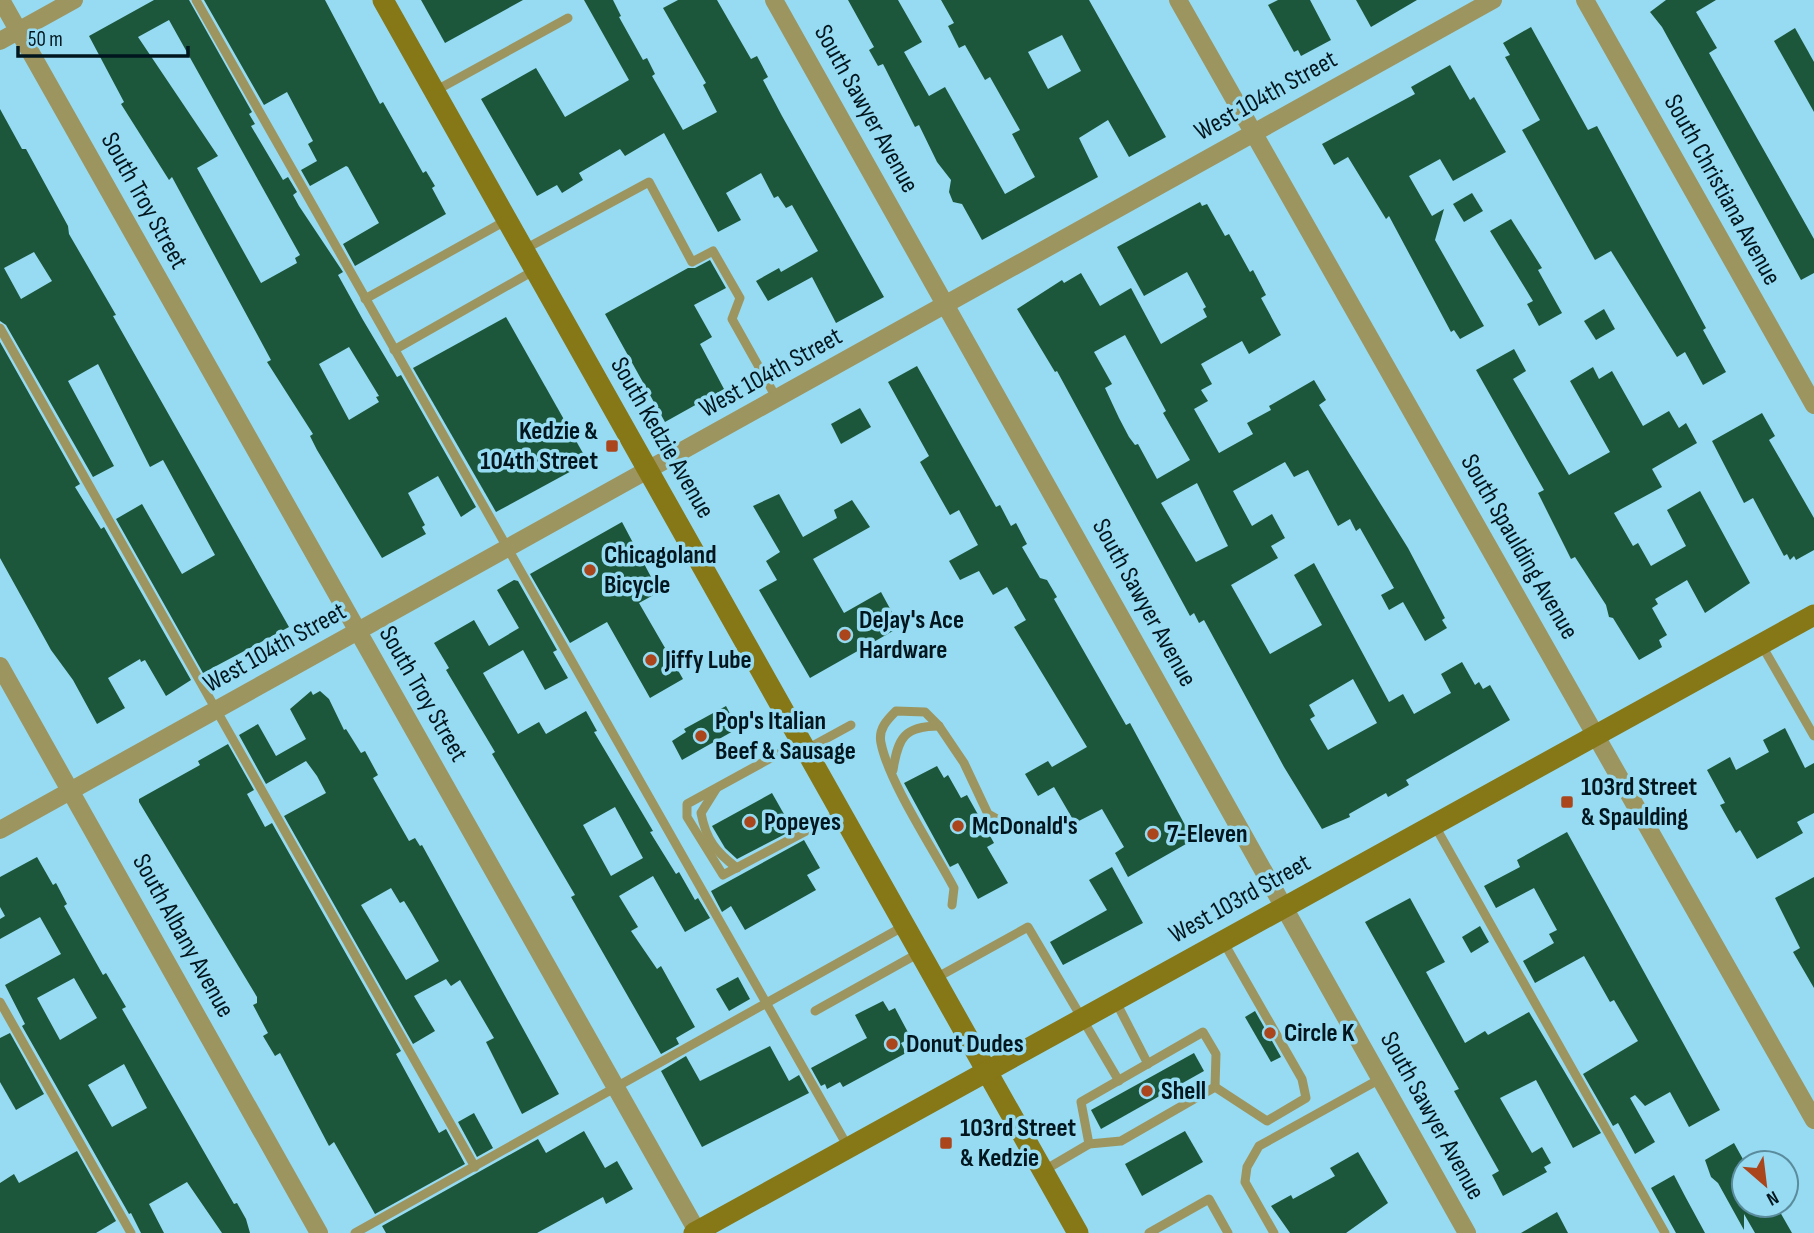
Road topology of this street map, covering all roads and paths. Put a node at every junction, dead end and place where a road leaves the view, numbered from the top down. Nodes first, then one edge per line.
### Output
1 (1, 0) edge
2 (74, 0) edge
3 (196, 0) edge
4 (383, 0) edge
5 (774, 0) edge
6 (1178, 0) edge
7 (1493, 0) edge
8 (1585, 0) edge
9 (568, 18) dead end
10 (18, 31) junction
11 (0, 41) edge
12 (435, 91) junction
13 (1253, 133) junction
14 (507, 220) junction
15 (524, 250) junction
16 (535, 270) junction
17 (365, 299) junction
18 (946, 305) junction
19 (0, 328) edge
20 (394, 349) junction
21 (778, 399) junction
22 (1814, 405) edge
23 (649, 471) junction
24 (507, 550) junction
25 (1814, 615) edge
26 (358, 632) junction
27 (1761, 644) junction
28 (0, 666) edge
29 (216, 710) junction
30 (851, 725) dead end
31 (939, 726) junction
32 (1595, 736) junction
33 (1814, 736) edge
34 (804, 745) junction
35 (892, 772) junction
36 (717, 787) junction
37 (71, 790) junction
38 (842, 812) junction
39 (1435, 824) junction
40 (1011, 827) dead end
41 (0, 830) edge
42 (737, 868) junction
43 (952, 905) dead end
44 (1284, 907) junction
45 (906, 925) junction
46 (1223, 941) junction
47 (921, 952) junction
48 (936, 978) junction
49 (1115, 1000) junction
50 (0, 1002) edge
51 (767, 1005) junction
52 (815, 1011) dead end
53 (1081, 1019) junction
54 (1148, 1064) junction
55 (986, 1071) junction
56 (1381, 1078) junction
57 (1119, 1081) junction
58 (1215, 1087) junction
59 (616, 1088) junction
60 (1814, 1120) edge
61 (1089, 1144) junction
62 (848, 1147) junction
63 (475, 1167) junction
64 (1043, 1171) junction
65 (695, 1232) edge
66 (131, 1233) edge
67 (319, 1233) edge
68 (355, 1233) edge
69 (1078, 1233) edge
70 (1149, 1233) edge
71 (1228, 1233) edge
72 (1273, 1233) edge
73 (1467, 1233) edge
74 (1665, 1233) edge

1 - 10 street, South Troy Street
2 - 10 street
3 - 17 lane
4 - 12 main road, South Kedzie Avenue
5 - 18 street, South Sawyer Avenue
6 - 13 street, South Spaulding Avenue
7 - 13 street, West 104th Street
8 - 22 street, South Christiana Avenue
9 - 12 lane
10 - 11 street
10 - 26 street, South Troy Street
12 - 14 main road, South Kedzie Avenue
13 - 18 street, West 104th Street
13 - 32 street, South Spaulding Avenue
14 - 15 main road, South Kedzie Avenue
14 - 17 lane
15 - 16 main road, South Kedzie Avenue
15 - 21 lane
16 - 20 lane
16 - 23 main road, South Kedzie Avenue
17 - 20 lane
18 - 21 street, West 104th Street
18 - 44 street, South Sawyer Avenue
19 - 29 lane
20 - 24 lane
21 - 23 street, West 104th Street
23 - 24 street, West 104th Street
23 - 34 main road, South Kedzie Avenue
24 - 26 street, West 104th Street
24 - 51 lane
25 - 27 main road, West 103rd Street
26 - 29 street, West 104th Street
26 - 59 street, South Troy Street
27 - 32 main road, West 103rd Street
27 - 33 lane
28 - 37 street, South Albany Avenue
29 - 37 street, West 104th Street
29 - 63 lane
30 - 34 lane
31 - 35 lane
31 - 35 lane
31 - 40 lane
32 - 39 main road, West 103rd Street
32 - 60 street, South Spaulding Avenue
34 - 36 lane
34 - 38 main road, South Kedzie Avenue
35 - 43 lane
36 - 42 lane
36 - 42 lane
37 - 41 street, West 104th Street
37 - 67 street, South Albany Avenue
38 - 42 lane
38 - 45 main road, South Kedzie Avenue
39 - 44 main road, West 103rd Street
39 - 74 lane
44 - 46 main road, West 103rd Street
44 - 56 street, South Sawyer Avenue
45 - 47 main road, South Kedzie Avenue
45 - 51 lane
46 - 49 main road, West 103rd Street
46 - 58 lane
47 - 48 main road, South Kedzie Avenue
47 - 52 lane
48 - 53 lane
48 - 55 main road, South Kedzie Avenue
49 - 53 main road, West 103rd Street
49 - 54 lane
50 - 66 lane
51 - 59 lane
51 - 62 lane
53 - 55 main road, West 103rd Street
53 - 57 lane
54 - 57 lane
54 - 58 lane
55 - 62 main road, West 103rd Street
55 - 64 main road, South Kedzie Avenue
56 - 72 lane
56 - 73 street, South Sawyer Avenue
57 - 61 lane
58 - 61 lane
59 - 63 lane
59 - 65 street, South Troy Street
61 - 64 lane
62 - 65 main road, West 103rd Street
63 - 68 lane
64 - 69 main road, South Kedzie Avenue
70 - 71 lane

